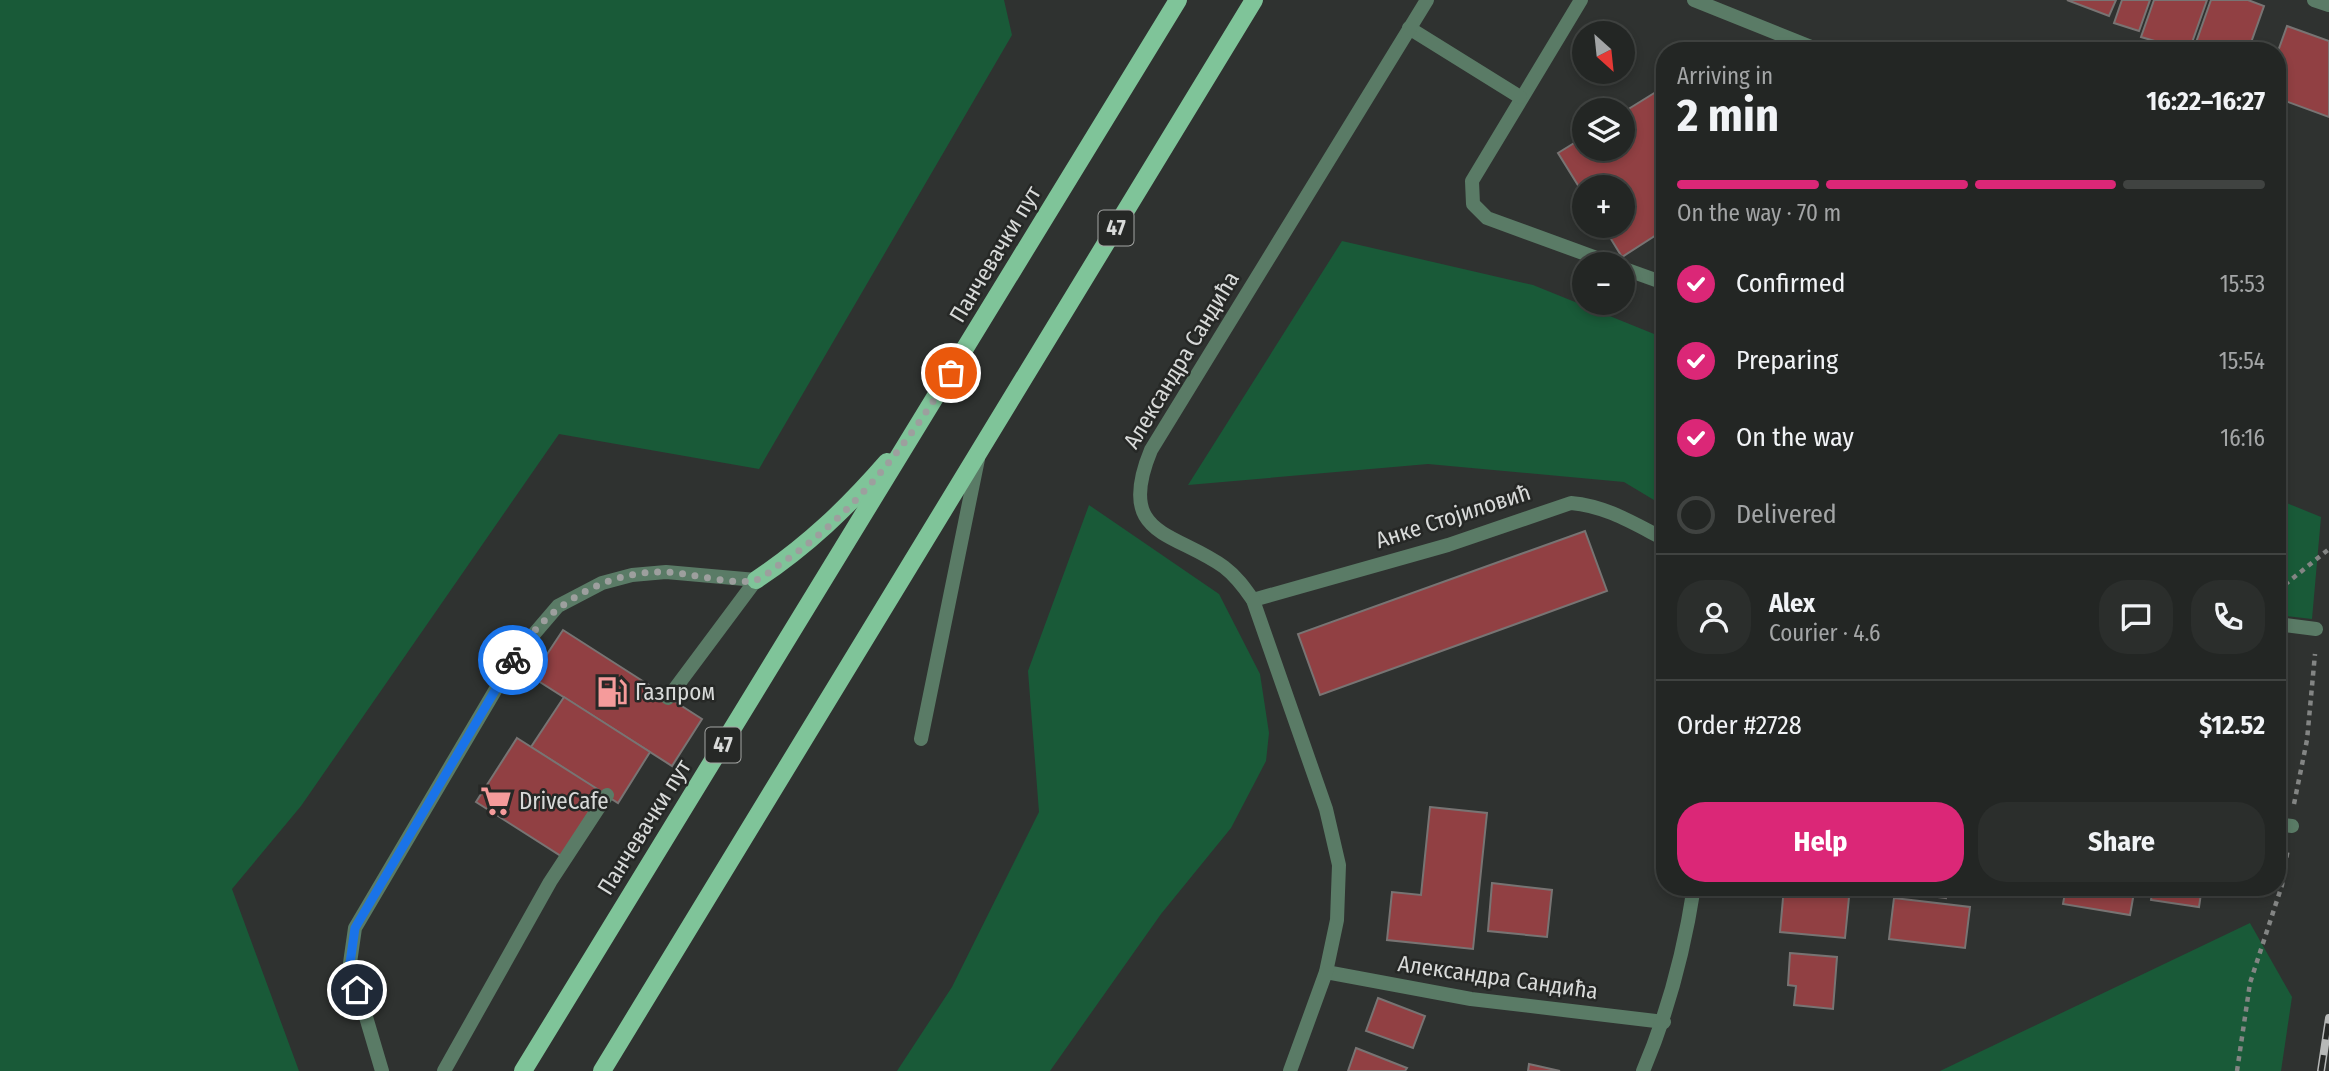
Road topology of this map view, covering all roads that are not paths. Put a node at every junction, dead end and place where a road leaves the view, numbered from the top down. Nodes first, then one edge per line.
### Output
1 (1178, 0) edge
2 (1254, 0) edge
3 (1427, 0) edge
4 (1580, 0) edge
5 (1693, 0) edge
6 (2314, 0) edge
7 (2329, 5) edge
8 (1409, 28) junction
9 (1798, 42) edge
10 (1520, 97) junction
11 (1579, 252) edge
12 (1635, 273) edge
13 (1656, 280) edge
14 (923, 419) junction
15 (978, 457) junction
16 (1656, 535) edge
17 (756, 580) junction
18 (1253, 600) junction
19 (2286, 625) edge
20 (2316, 629) road end
21 (668, 698) dead end
22 (921, 738) dead end
23 (607, 795) dead end
24 (1692, 896) edge
25 (1326, 972) junction
26 (1664, 1022) junction
27 (382, 1071) edge
28 (444, 1071) edge
29 (523, 1071) edge
30 (602, 1071) edge
31 (1290, 1071) edge
32 (1643, 1071) edge

1 - 14 main road, Панчевачки пут / 47
2 - 15 main road, 47
3 - 8 street, Александра Сандића
4 - 10 street
5 - 9 street
6 - 7 street
8 - 10 street
8 - 18 street, Александра Сандића
10 - 11 street
12 - 13 street
14 - 17 main road
14 - 29 main road, Панчевачки пут / 47
15 - 22 street
15 - 30 main road, 47
16 - 18 street, Анке Стојиловић
17 - 21 street
17 - 27 street
18 - 25 street, Александра Сандића
19 - 20 street
23 - 28 street
24 - 26 street
25 - 26 street, Александра Сандића
25 - 31 street, Александра Сандића
26 - 32 street

